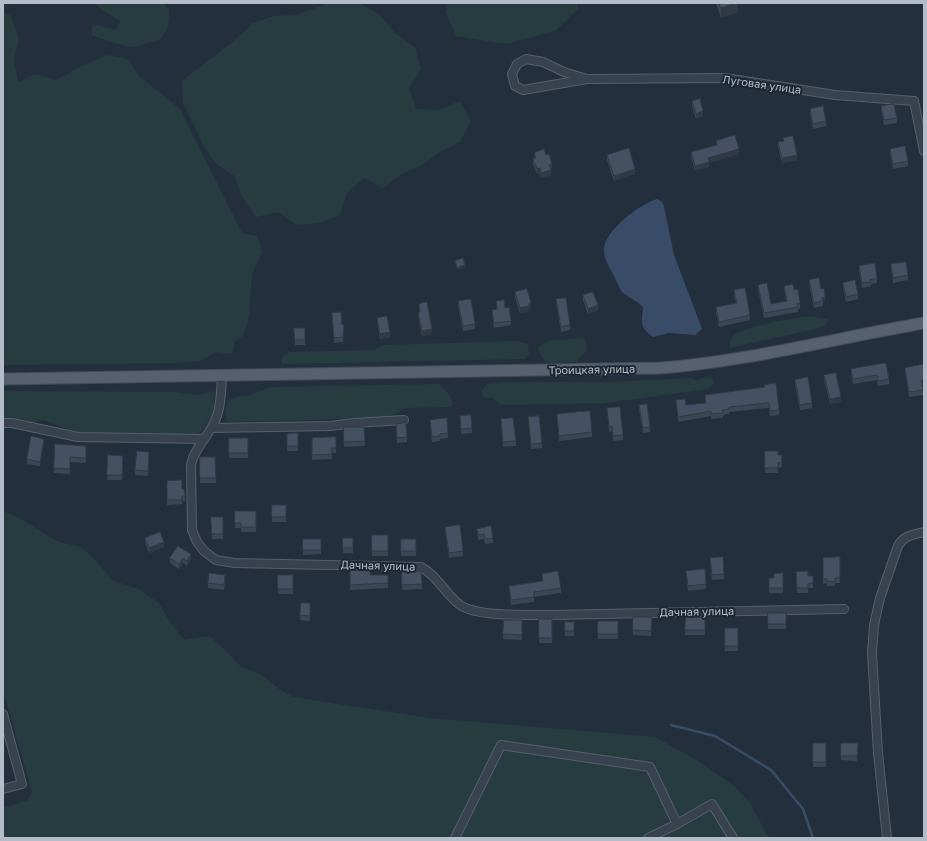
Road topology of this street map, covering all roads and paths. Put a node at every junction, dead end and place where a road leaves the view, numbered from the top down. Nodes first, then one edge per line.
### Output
1 (587, 79) junction
2 (924, 151) edge
3 (924, 323) edge
4 (222, 376) junction
5 (3, 379) edge
6 (404, 420) dead end
7 (3, 423) edge
8 (212, 428) junction
9 (204, 439) junction
10 (924, 532) edge
11 (844, 608) dead end
12 (3, 714) edge
13 (3, 789) edge
14 (677, 824) junction
15 (454, 838) edge
16 (648, 838) edge
17 (733, 838) edge
18 (887, 838) edge

1 - 1 street, Луговая улица
1 - 2 street, Луговая улица
3 - 4 main road, Троицкая улица
4 - 5 main road, Троицкая улица
4 - 8 street, Дачная улица
6 - 8 street
7 - 9 street
8 - 9 street, Дачная улица
9 - 11 street, Дачная улица
10 - 18 street
12 - 13 street
14 - 15 street
14 - 16 street
14 - 17 street

